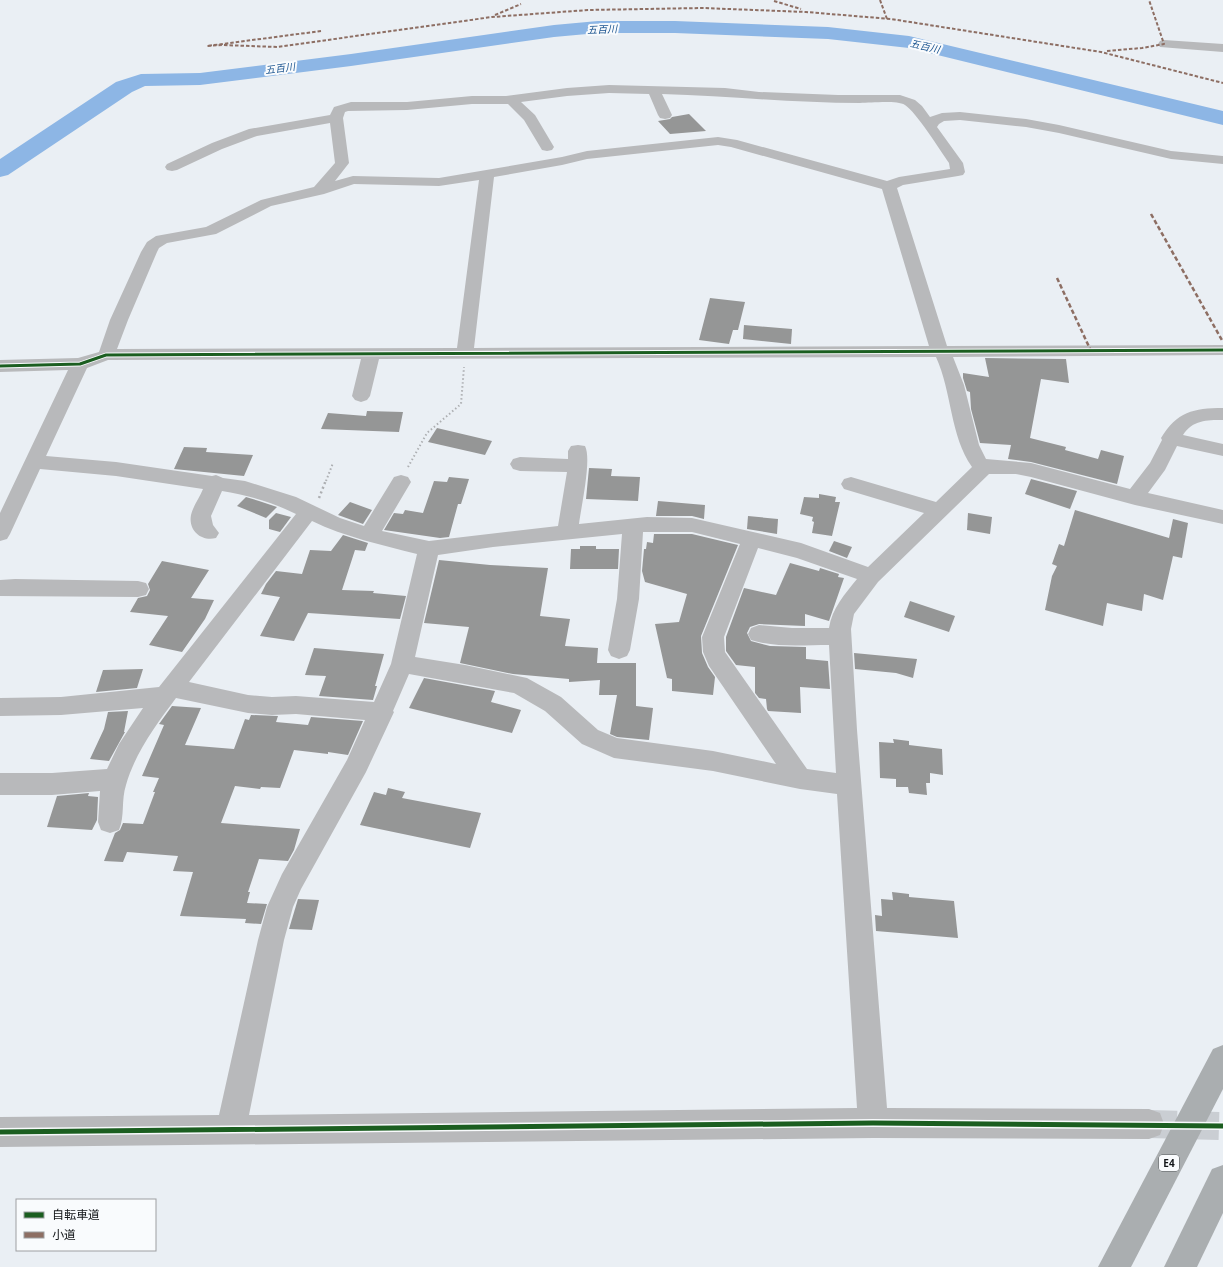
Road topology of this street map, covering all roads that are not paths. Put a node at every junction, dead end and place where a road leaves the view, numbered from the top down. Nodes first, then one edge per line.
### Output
1 (1164, 44) dead end
2 (1223, 48) edge
3 (654, 91) junction
4 (510, 100) junction
5 (665, 116) dead end
6 (336, 118) junction
7 (930, 127) junction
8 (547, 147) dead end
9 (1223, 160) edge
10 (172, 167) dead end
11 (487, 174) junction
12 (889, 186) junction
13 (320, 191) junction
14 (1223, 350) edge
15 (944, 352) junction
16 (371, 354) junction
17 (465, 354) junction
18 (106, 355) junction
19 (80, 364) junction
20 (0, 366) edge
21 (361, 396) dead end
22 (1223, 414) edge
23 (1170, 438) junction
24 (1223, 450) edge
25 (33, 462) junction
26 (520, 464) dead end
27 (983, 468) junction
28 (216, 482) junction
29 (401, 482) road end
30 (851, 484) dead end
31 (1135, 498) junction
32 (939, 510) junction
33 (310, 513) junction
34 (1223, 517) edge
35 (633, 526) junction
36 (209, 533) dead end
37 (567, 533) junction
38 (0, 534) edge
39 (369, 535) junction
40 (752, 539) junction
41 (429, 548) junction
42 (871, 576) junction
43 (0, 588) edge
44 (138, 589) dead end
45 (759, 634) dead end
46 (840, 636) junction
47 (619, 650) dead end
48 (402, 664) junction
49 (168, 692) junction
50 (0, 707) edge
51 (382, 712) junction
52 (116, 779) junction
53 (800, 779) junction
54 (0, 784) edge
55 (849, 785) junction
56 (110, 822) dead end
57 (1223, 1059) edge
58 (872, 1123) junction
59 (1149, 1124) tunnel mouth
60 (232, 1130) junction
61 (0, 1132) edge
62 (1223, 1180) edge
63 (1114, 1267) edge
64 (1180, 1267) edge

1 - 2 street
3 - 4 street
3 - 5 street
3 - 7 street
4 - 6 street
4 - 8 street
6 - 10 street
6 - 13 street
7 - 9 street
7 - 12 street
11 - 12 street
11 - 13 street
11 - 17 street
12 - 15 street
13 - 18 street
14 - 15 street
15 - 17 street
15 - 27 street
16 - 17 street
16 - 18 street
16 - 21 street
18 - 19 street
19 - 20 street
19 - 25 street
22 - 23 street
23 - 24 street
23 - 31 street
25 - 28 street
25 - 38 street
26 - 37 street
27 - 31 street
27 - 32 street
28 - 33 street
28 - 36 street
29 - 39 street
30 - 32 street
31 - 34 street
32 - 42 street
33 - 39 street
33 - 49 street
35 - 37 street
35 - 40 street
35 - 47 street
37 - 41 street
39 - 41 street
40 - 42 street
40 - 53 street
41 - 48 street
42 - 46 street
43 - 44 street
45 - 46 street
46 - 55 street
48 - 51 street
48 - 53 street
49 - 50 street
49 - 51 street
49 - 52 street
51 - 60 street
52 - 54 street
52 - 56 street
53 - 55 street
55 - 58 street
57 - 63 highway, E4
58 - 59 street
58 - 60 street
60 - 61 street
62 - 64 highway

